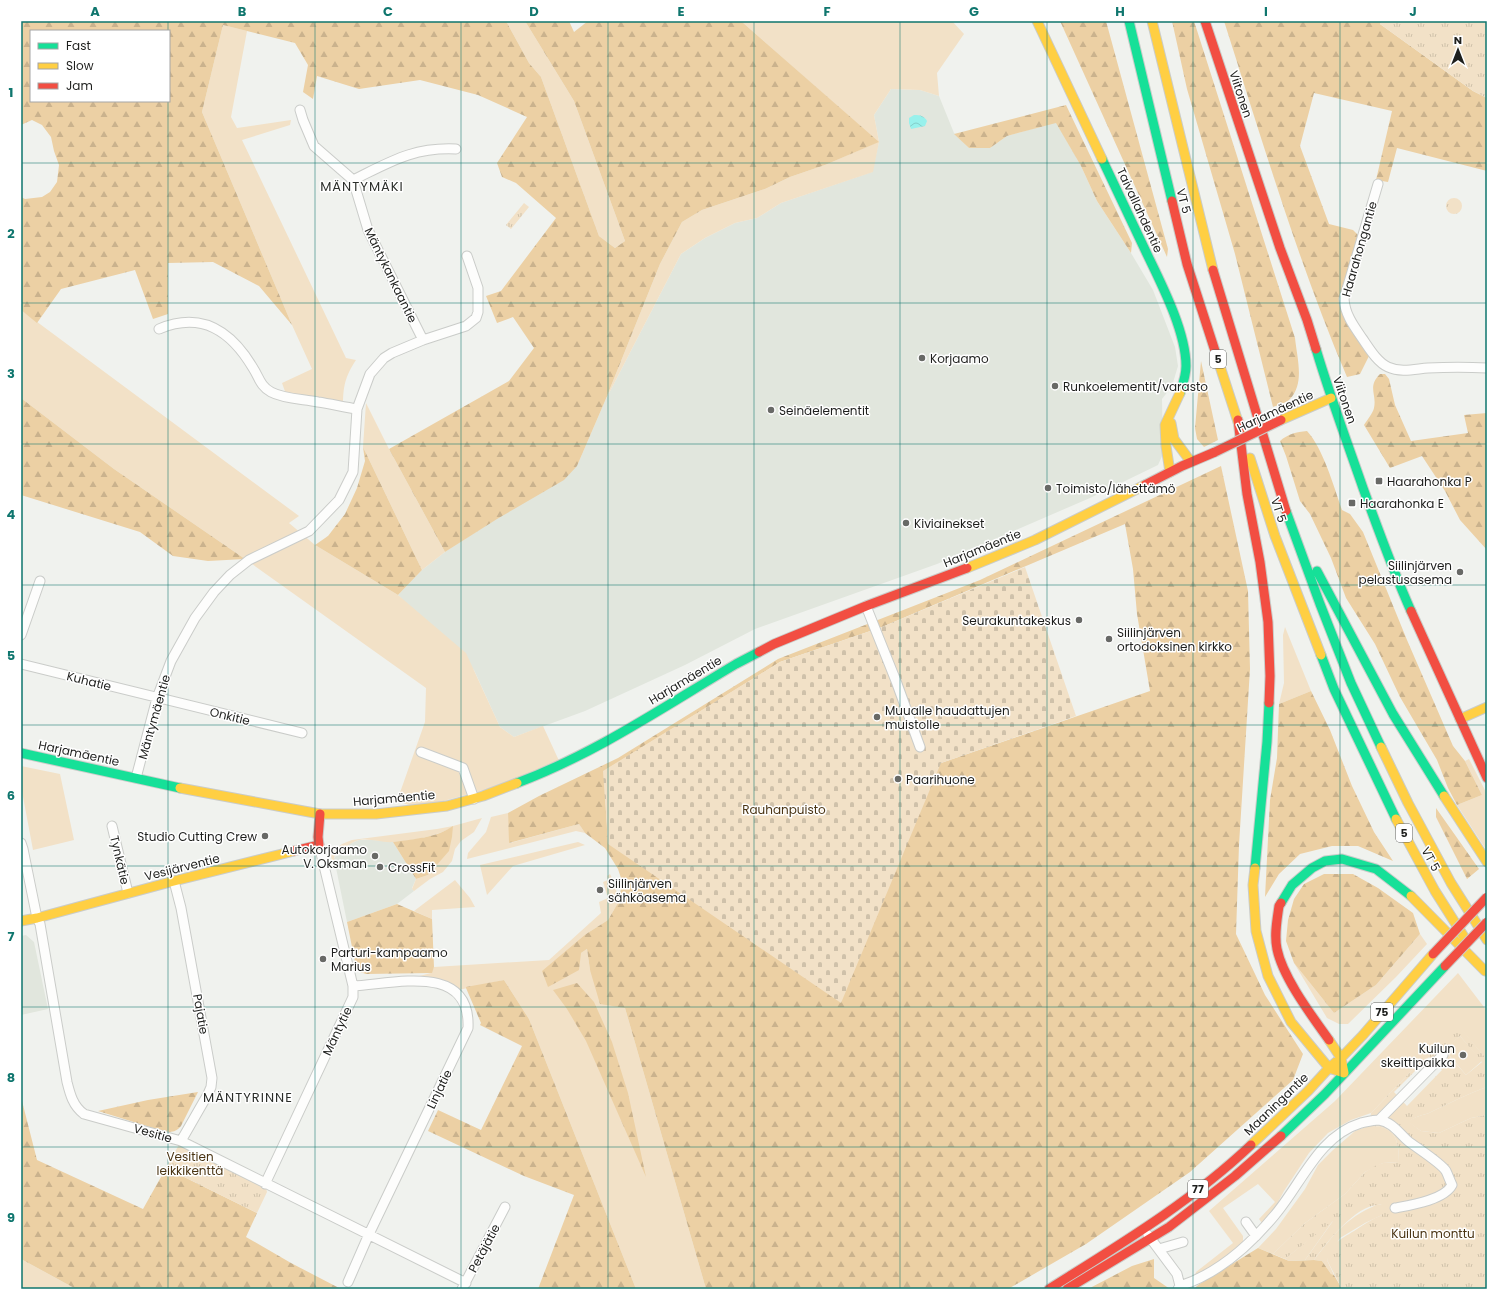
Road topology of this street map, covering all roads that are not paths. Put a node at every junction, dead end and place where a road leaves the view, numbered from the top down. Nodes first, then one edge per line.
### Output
1 (1037, 21) edge
2 (1129, 21) edge
3 (1152, 21) edge
4 (1205, 21) edge
5 (300, 110) dead end
6 (456, 149) dead end
7 (353, 180) junction
8 (1378, 184) dead end
9 (467, 256) dead end
10 (159, 329) dead end
11 (423, 340) junction
12 (1487, 368) edge
13 (1331, 398) junction
14 (357, 409) junction
15 (1170, 417) junction
16 (1238, 420) junction
17 (1191, 462) junction
18 (1170, 472) junction
19 (1289, 520) junction
20 (40, 581) dead end
21 (866, 606) junction
22 (21, 635) edge
23 (21, 664) edge
24 (157, 698) junction
25 (1487, 707) edge
26 (1460, 719) junction
27 (302, 733) dead end
28 (920, 747) dead end
29 (421, 752) dead end
30 (21, 753) edge
31 (136, 778) junction
32 (1487, 778) edge
33 (474, 799) junction
34 (320, 814) junction
35 (112, 826) dead end
36 (21, 843) edge
37 (320, 845) junction
38 (1487, 862) edge
39 (174, 881) junction
40 (128, 893) junction
41 (1487, 896) edge
42 (37, 918) junction
43 (21, 921) edge
44 (1487, 922) edge
45 (1487, 940) edge
46 (1486, 973) edge
47 (353, 986) junction
48 (1443, 1055) dead end
49 (1340, 1058) junction
50 (1329, 1068) junction
51 (1344, 1073) junction
52 (1379, 1120) junction
53 (181, 1141) junction
54 (265, 1184) junction
55 (505, 1207) dead end
56 (1395, 1208) dead end
57 (1246, 1222) dead end
58 (1144, 1229) junction
59 (369, 1234) junction
60 (1256, 1236) junction
61 (1151, 1238) junction
62 (1183, 1242) dead end
63 (1159, 1248) junction
64 (348, 1282) dead end
65 (464, 1286) edge
66 (1179, 1287) edge
67 (1049, 1289) edge
68 (1067, 1289) edge

1 - 15 main road, Taivallahdentie
2 - 16 main road, VT 5 / 5
3 - 19 main road, VT 5 / 5
4 - 13 main road, Viitonen
5 - 7 street
6 - 7 street
7 - 11 street, Mäntykankaantie
8 - 12 street, Haarahongantie
9 - 11 street, Mäntymäentie
10 - 14 street
11 - 14 street, Mäntymäentie
13 - 17 main road, Harjamäentie, bridge
13 - 26 main road, Viitonen
14 - 24 street, Mäntymäentie
15 - 17 main road
15 - 18 main road, Taivallahdentie
16 - 46 main road, VT 5 / 5
16 - 50 main road
17 - 18 main road, Harjamäentie
18 - 21 main road, Harjamäentie
19 - 38 main road
19 - 45 main road, VT 5 / 5
20 - 22 street
21 - 28 street
21 - 33 main road, Harjamäentie
23 - 24 street, Kuhatie
24 - 27 street, Onkitie
24 - 31 street, Mäntymäentie
25 - 26 main road
26 - 32 main road, Viitonen
29 - 33 street
30 - 31 main road, Harjamäentie
31 - 34 main road, Harjamäentie
33 - 34 main road, Harjamäentie
34 - 37 main road
35 - 40 street, Tynkätie
36 - 42 street
37 - 39 main road, Vesijärventie
37 - 47 street, Mäntytie
39 - 40 main road, Vesijärventie
39 - 53 street, Pajatie
40 - 42 main road, Vesijärventie
41 - 49 main road, Maaningantie / 75, bridge
42 - 43 main road, Vesijärventie
42 - 53 street, Vesitie
44 - 51 main road, Maaningantie / 75, bridge
46 - 49 main road
47 - 54 street, Mäntytie
47 - 59 street, Linjatie
48 - 52 street
49 - 50 main road, Maaningantie / 75
49 - 51 main road
50 - 51 main road
50 - 58 main road, Maaningantie / 77
51 - 61 main road, Maaningantie / 77
52 - 56 street
52 - 60 street
53 - 54 street, Vesitie
54 - 59 street, Vesitie
55 - 65 street, Petäjätie
57 - 60 street
58 - 61 street
58 - 67 main road, Maaningantie / 77
59 - 64 street, Linjatie
59 - 65 street, Vesitie
60 - 66 street
61 - 63 street
61 - 68 main road, Maaningantie / 77
62 - 63 street
63 - 66 street

